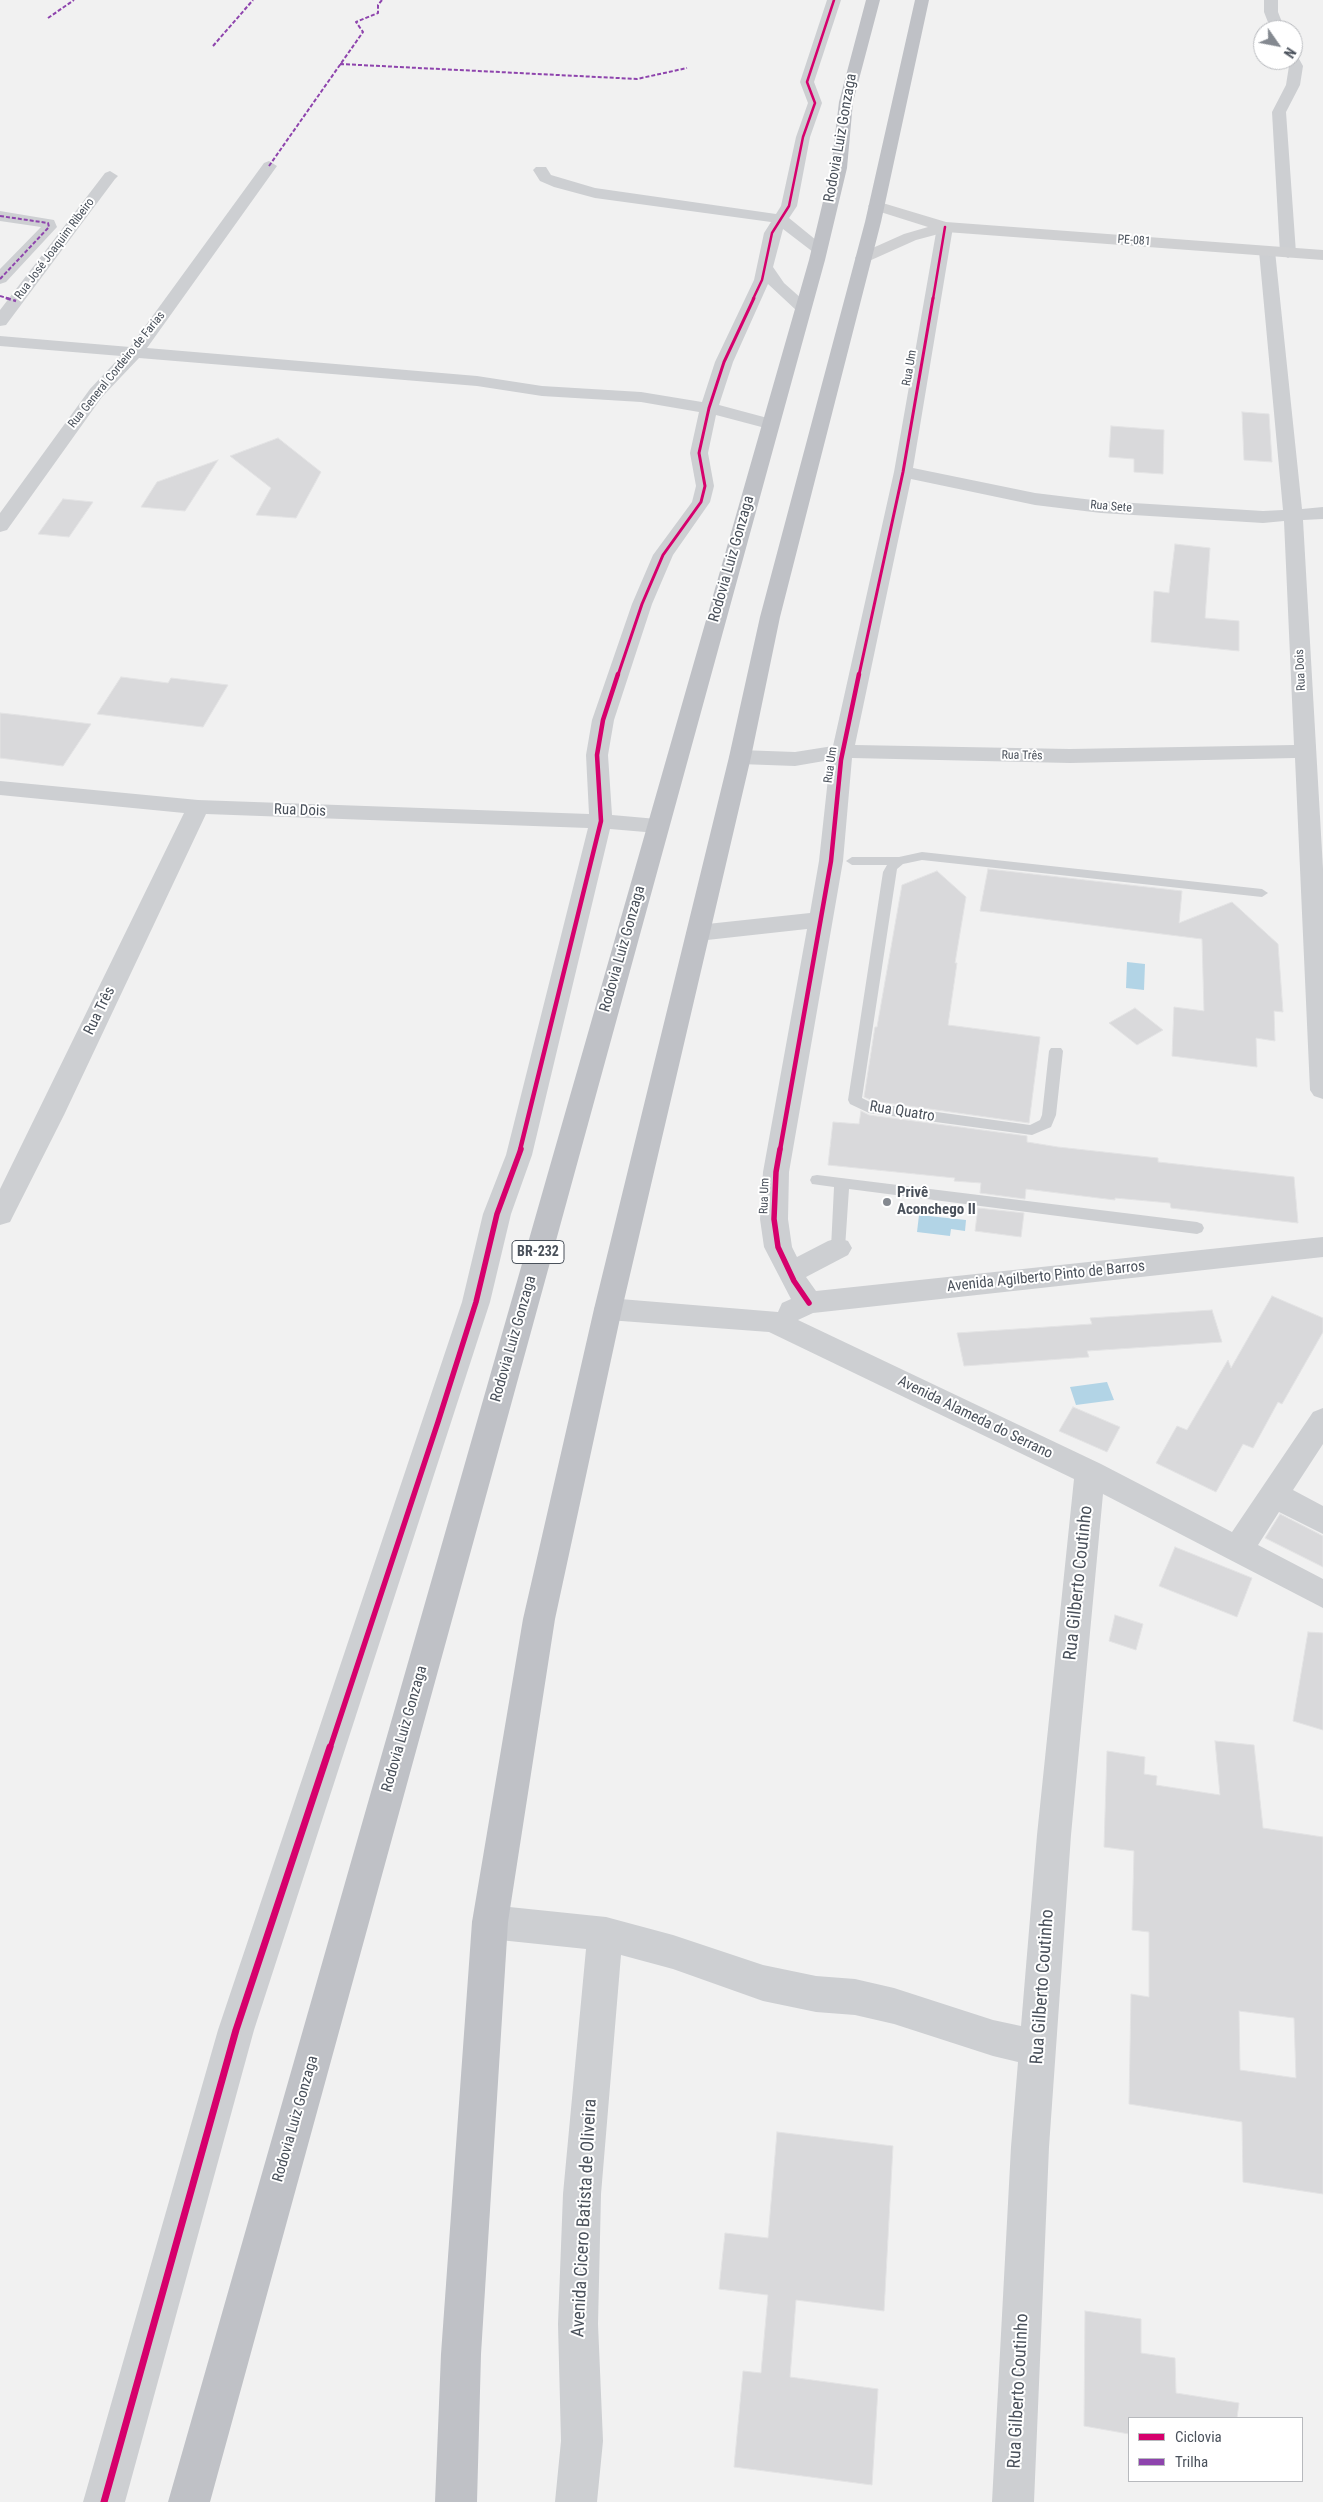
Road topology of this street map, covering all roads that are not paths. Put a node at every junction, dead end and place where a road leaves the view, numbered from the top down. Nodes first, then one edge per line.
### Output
1 (834, 0) edge
2 (873, 0) edge
3 (922, 0) edge
4 (1271, 0) edge
5 (1274, 20) edge
6 (1295, 70) edge
7 (269, 166) dead end
8 (541, 170) dead end
9 (110, 176) dead end
10 (876, 206) junction
11 (0, 216) edge
12 (780, 219) junction
13 (945, 227) junction
14 (819, 249) junction
15 (1267, 251) junction
16 (1288, 253) junction
17 (1323, 255) edge
18 (863, 258) junction
19 (765, 267) junction
20 (0, 279) edge
21 (8, 299) edge
22 (803, 307) junction
23 (0, 321) edge
24 (0, 341) edge
25 (136, 351) junction
26 (710, 408) junction
27 (769, 424) junction
28 (903, 472) junction
29 (1323, 513) edge
30 (1293, 515) junction
31 (0, 526) edge
32 (843, 751) junction
33 (1305, 751) junction
34 (740, 758) junction
35 (0, 788) edge
36 (198, 806) junction
37 (601, 821) junction
38 (658, 826) junction
39 (842, 861) junction
40 (899, 861) junction
41 (1262, 893) dead end
42 (821, 920) junction
43 (698, 933) junction
44 (1056, 1051) dead end
45 (1323, 1090) edge
46 (817, 1180) dead end
47 (842, 1183) junction
48 (0, 1215) edge
49 (1197, 1228) dead end
50 (1323, 1247) edge
51 (838, 1248) joint
52 (790, 1273) junction
53 (809, 1303) junction
54 (608, 1309) junction
55 (773, 1321) junction
56 (1323, 1420) edge
57 (1090, 1473) junction
58 (1274, 1494) junction
59 (1323, 1521) edge
60 (1238, 1549) junction
61 (1323, 1594) edge
62 (490, 1922) junction
63 (606, 1934) junction
64 (1040, 2048) junction
65 (104, 2502) edge
66 (189, 2502) edge
67 (456, 2502) edge
68 (576, 2502) edge
69 (1013, 2502) edge

1 - 12 street
2 - 14 highway, Rodovia Luiz Gonzaga / BR-232
3 - 10 highway
4 - 5 street
6 - 16 street
7 - 25 street, Rua General Cordeiro de Farias
8 - 12 street
9 - 21 street, Rua José Joaquim Ribeiro
10 - 13 street
10 - 18 highway
11 - 20 street
12 - 14 street
12 - 19 street
13 - 15 street, PE-081 / PE-081
13 - 18 street
13 - 28 street, Rua Um
14 - 22 highway, Rodovia Luiz Gonzaga / BR-232
15 - 16 street, PE-081 / PE-081
15 - 30 street, Rua Dois
16 - 17 street, PE-081 / PE-081
18 - 34 highway
19 - 22 street
19 - 26 street
21 - 23 street, Rua José Joaquim Ribeiro
22 - 27 highway, Rodovia Luiz Gonzaga / BR-232
24 - 25 street
25 - 26 street
25 - 31 street, Rua General Cordeiro de Farias
26 - 27 street
26 - 37 street
27 - 38 highway, Rodovia Luiz Gonzaga / BR-232
28 - 30 street, Rua Sete
28 - 32 street, Rua Um
29 - 30 street, Rua Sete
30 - 33 street, Rua Dois
32 - 33 street, Rua Três
32 - 34 street, Rua Três
32 - 39 street, Rua Um
33 - 45 street, Rua Dois
34 - 43 highway
35 - 36 street, Rua Dois
36 - 37 street, Rua Dois
36 - 48 street, Rua Três
37 - 38 street, Rua Dois
37 - 65 street
38 - 66 highway, Rodovia Luiz Gonzaga / BR-232
39 - 40 lane
39 - 42 street, Rua Um
40 - 41 lane
40 - 44 lane, Rua Quatro
42 - 43 street
42 - 52 street, Rua Um
43 - 54 highway
46 - 47 lane
47 - 49 lane
47 - 51 lane
50 - 53 street, Avenida Agilberto Pinto de Barros
51 - 52 street
52 - 53 street, Rua Um
53 - 55 street, Avenida Agilberto Pinto de Barros
54 - 55 street, Avenida Alameda do Serrano
54 - 62 highway
55 - 57 street, Avenida Alameda do Serrano
56 - 58 street
57 - 60 street, Avenida Alameda do Serrano
57 - 64 street, Rua Gilberto Coutinho
58 - 59 street
58 - 60 street
60 - 61 street, Avenida Alameda do Serrano
62 - 63 street
62 - 67 highway
63 - 64 street
63 - 68 street, Avenida Cicero Batista de Oliveira
64 - 69 street, Rua Gilberto Coutinho

